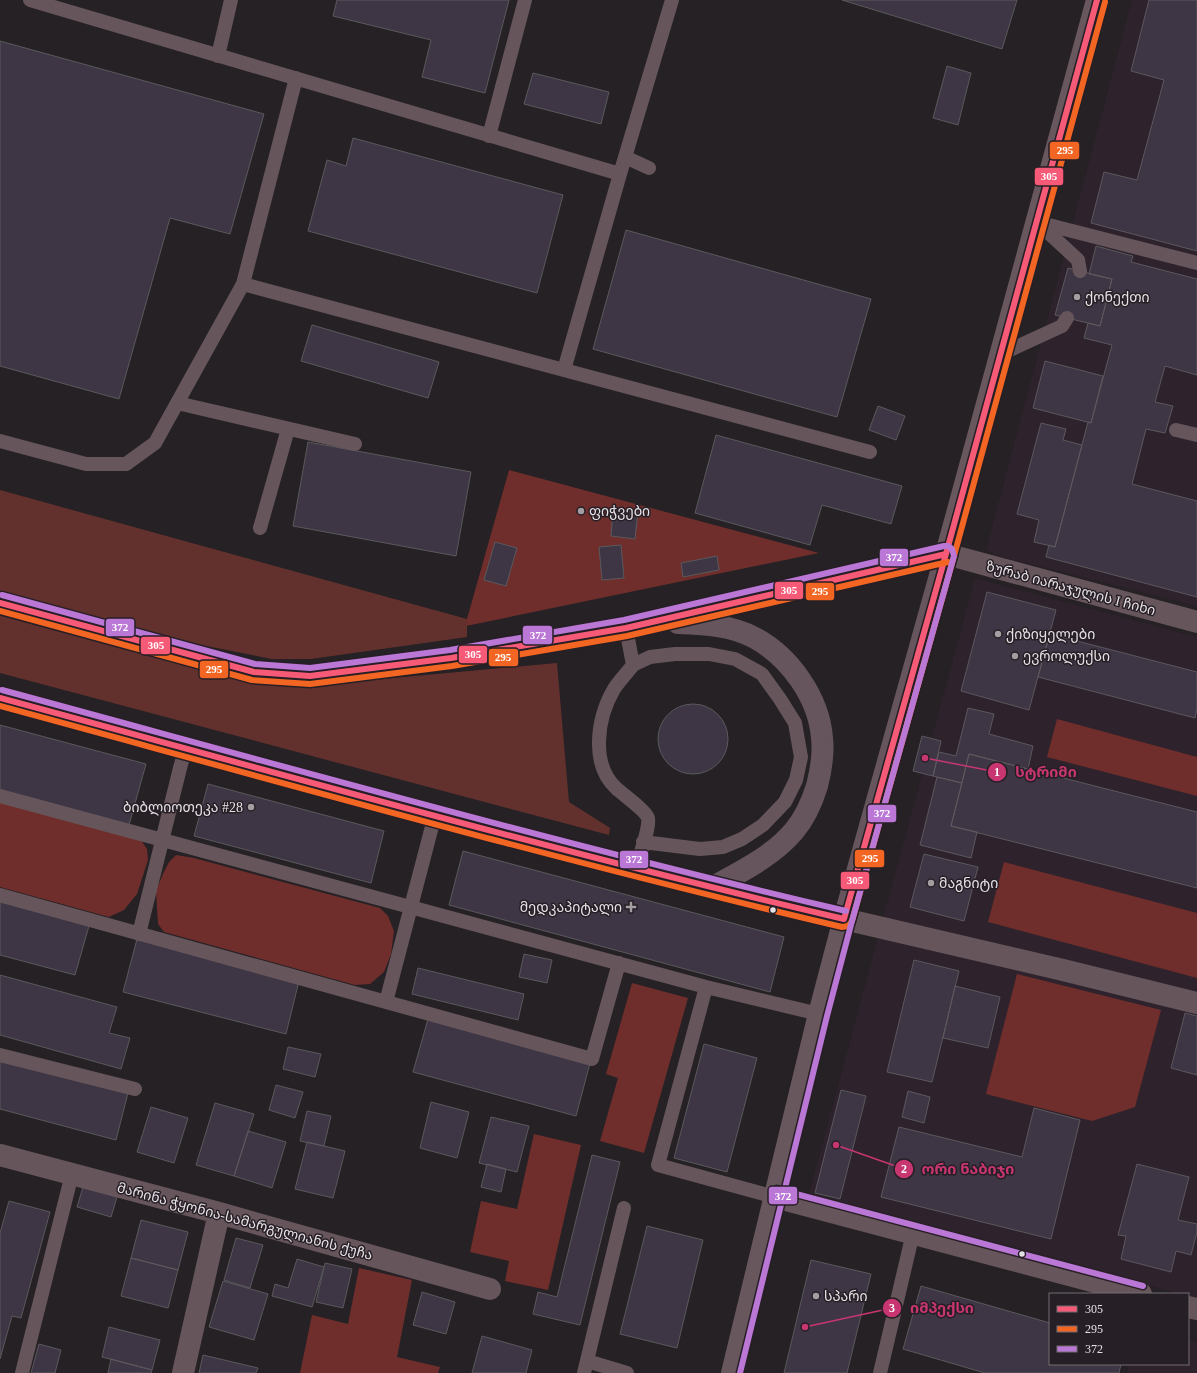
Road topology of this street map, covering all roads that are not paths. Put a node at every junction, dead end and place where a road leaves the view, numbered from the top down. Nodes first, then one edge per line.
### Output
1 (30, 0) edge
2 (231, 0) edge
3 (525, 0) edge
4 (672, 0) edge
5 (1097, 0) edge
6 (218, 56) junction
7 (296, 78) junction
8 (489, 136) junction
9 (625, 157) junction
10 (649, 168) dead end
11 (620, 174) junction
12 (1037, 222) junction
13 (1197, 263) edge
14 (1080, 271) dead end
15 (243, 284) junction
16 (1067, 318) dead end
17 (1001, 354) junction
18 (564, 370) junction
19 (177, 403) junction
20 (288, 428) junction
21 (1176, 430) dead end
22 (1197, 435) edge
23 (0, 441) edge
24 (355, 444) dead end
25 (870, 452) dead end
26 (260, 528) dead end
27 (946, 554) junction
28 (0, 603) edge
29 (651, 622) junction
30 (1197, 622) edge
31 (626, 628) junction
32 (633, 665) junction
33 (0, 698) edge
34 (186, 747) junction
35 (0, 796) edge
36 (435, 815) junction
37 (162, 840) junction
38 (643, 842) junction
39 (636, 868) junction
40 (711, 888) junction
41 (0, 895) edge
42 (411, 907) junction
43 (844, 919) junction
44 (140, 934) junction
45 (619, 963) junction
46 (706, 987) junction
47 (386, 1002) junction
48 (1197, 1004) edge
49 (819, 1014) junction
50 (0, 1055) edge
51 (135, 1090) dead end
52 (0, 1155) edge
53 (72, 1174) junction
54 (775, 1197) junction
55 (624, 1208) dead end
56 (219, 1213) junction
57 (913, 1233) junction
58 (490, 1289) dead end
59 (1137, 1293) edge
60 (586, 1367) edge
61 (22, 1373) edge
62 (183, 1373) edge
63 (627, 1373) edge
64 (732, 1373) edge
65 (880, 1373) edge

1 - 6 lane
2 - 6 lane
3 - 8 lane
4 - 9 lane
5 - 12 main road
6 - 7 lane
7 - 8 lane
7 - 15 lane
8 - 11 lane
9 - 10 lane
9 - 11 lane
11 - 18 lane
12 - 13 lane
12 - 14 lane
12 - 17 main road
15 - 18 lane
15 - 19 lane
16 - 17 lane
17 - 27 main road
18 - 25 lane
19 - 20 lane
19 - 23 lane
20 - 24 lane
20 - 26 lane
21 - 22 lane
27 - 29 main road
27 - 30 street, ზურაბ იარაჯულის I ჩიხი
27 - 43 main road
28 - 31 main road
29 - 31 main road
29 - 40 main road
31 - 32 lane
32 - 38 lane
32 - 38 lane
33 - 34 main road
34 - 36 main road
34 - 37 lane
35 - 37 lane
36 - 39 main road
36 - 42 lane
37 - 42 lane
37 - 44 lane
38 - 39 lane
39 - 40 main road
40 - 43 main road
41 - 44 lane
42 - 45 lane
42 - 47 lane
43 - 48 street
43 - 49 main road
44 - 47 lane
45 - 46 lane
45 - 47 lane
46 - 49 lane
46 - 54 lane
49 - 54 main road
50 - 51 lane
52 - 53 street, მარინა ჭყონია-სამარგულიანის ქუჩა
53 - 56 street, მარინა ჭყონია-სამარგულიანის ქუჩა
53 - 61 lane
54 - 57 street
54 - 64 main road
55 - 60 lane
56 - 58 street, მარინა ჭყონია-სამარგულიანის ქუჩა
56 - 62 street
57 - 59 street
57 - 65 lane
60 - 63 lane

